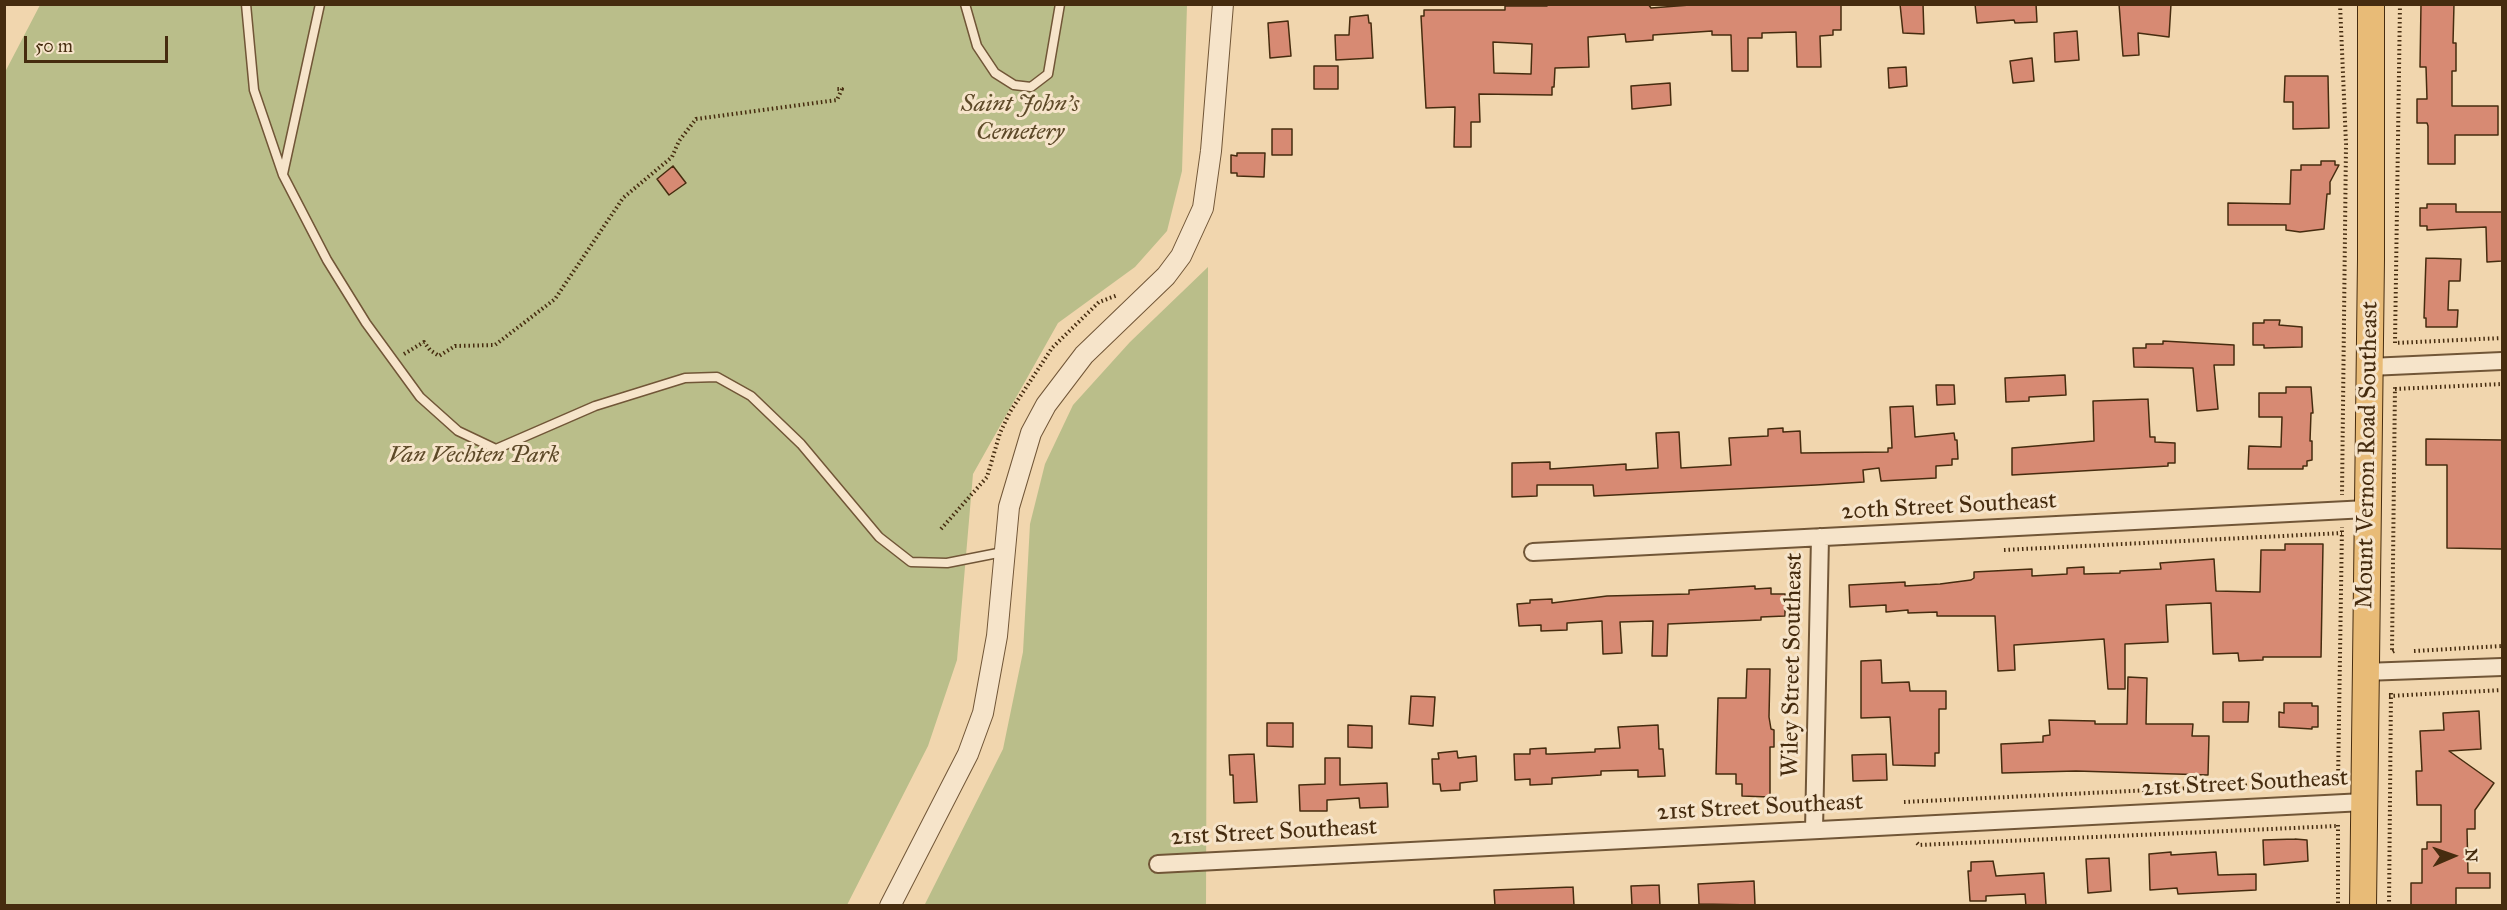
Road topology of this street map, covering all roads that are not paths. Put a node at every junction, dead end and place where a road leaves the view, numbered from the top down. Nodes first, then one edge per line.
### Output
1 (246, 4) edge
2 (320, 4) edge
3 (965, 4) edge
4 (1060, 4) edge
5 (1223, 4) edge
6 (2371, 4) edge
7 (283, 175) junction
8 (2502, 361) edge
9 (2369, 367) junction
10 (2367, 509) junction
11 (1820, 537) junction
12 (1004, 552) junction
13 (1533, 552) dead end
14 (2502, 667) edge
15 (2364, 672) junction
16 (2364, 802) junction
17 (1814, 830) junction
18 (1158, 864) dead end
19 (890, 906) edge
20 (2363, 906) edge

1 - 7 lane
2 - 7 lane
3 - 4 lane
5 - 12 street
6 - 9 main road, Mount Vernon Road Southeast
7 - 12 lane
8 - 9 street
9 - 10 main road, Mount Vernon Road Southeast
10 - 11 street, 20th Street Southeast
10 - 15 main road, Mount Vernon Road Southeast
11 - 13 street, 20th Street Southeast
11 - 17 street, Wiley Street Southeast
12 - 19 street
14 - 15 street
15 - 16 main road, Mount Vernon Road Southeast
16 - 17 street, 21st Street Southeast
16 - 20 main road, Mount Vernon Road Southeast
17 - 18 street, 21st Street Southeast

